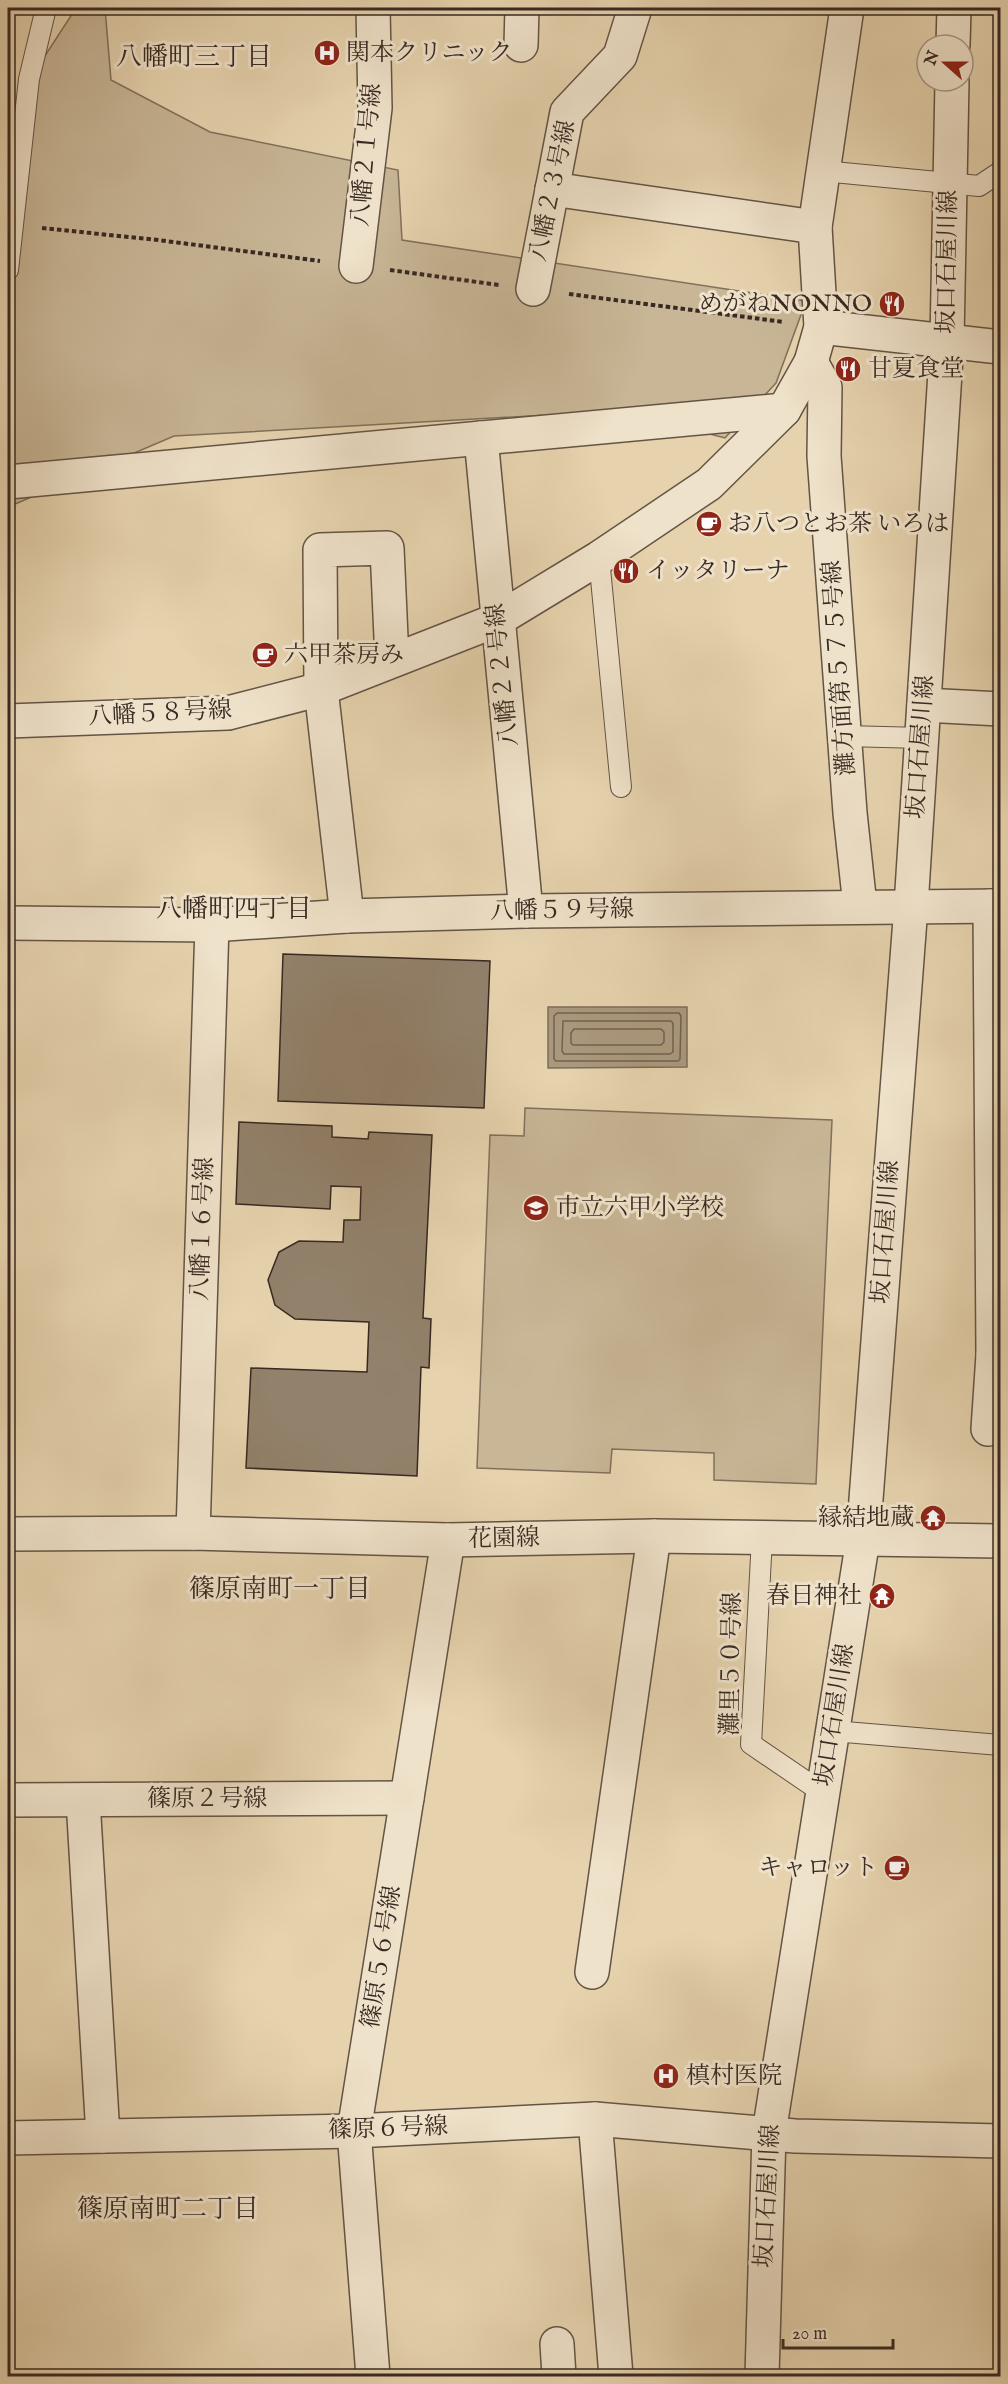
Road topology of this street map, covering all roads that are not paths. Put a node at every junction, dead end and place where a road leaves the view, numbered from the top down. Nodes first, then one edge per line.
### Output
1 (46, 8) edge
2 (373, 8) edge
3 (522, 8) edge
4 (635, 8) edge
5 (848, 8) edge
6 (954, 8) edge
7 (953, 33) edge
8 (521, 45) dead end
9 (952, 93) edge
10 (823, 171) junction
11 (1000, 172) edge
12 (948, 184) junction
13 (552, 189) junction
14 (815, 227) junction
15 (356, 266) road end
16 (8, 270) edge
17 (532, 289) road end
18 (821, 327) junction
19 (947, 341) junction
20 (1000, 347) edge
21 (811, 363) junction
22 (784, 410) junction
23 (481, 438) junction
24 (8, 482) edge
25 (599, 558) junction
26 (497, 620) junction
27 (392, 660) junction
28 (321, 689) junction
29 (924, 705) junction
30 (1000, 709) edge
31 (8, 721) edge
32 (845, 736) junction
33 (922, 738) junction
34 (621, 787) dead end
35 (860, 906) junction
36 (911, 906) junction
37 (995, 906) edge
38 (526, 911) junction
39 (347, 916) junction
40 (8, 923) edge
41 (212, 925) junction
42 (996, 1065) edge
43 (997, 1355) edge
44 (988, 1429) dead end
45 (193, 1533) junction
46 (8, 1534) edge
47 (654, 1536) junction
48 (762, 1538) junction
49 (863, 1539) junction
50 (448, 1540) junction
51 (1000, 1541) edge
52 (833, 1731) junction
53 (1000, 1745) edge
54 (823, 1793) junction
55 (407, 1798) junction
56 (8, 1800) edge
57 (83, 1800) junction
58 (592, 1972) dead end
59 (595, 2119) junction
60 (354, 2131) junction
61 (769, 2133) junction
62 (104, 2136) junction
63 (8, 2138) edge
64 (1000, 2141) edge
65 (557, 2344) dead end
66 (373, 2376) edge
67 (559, 2376) edge
68 (616, 2376) edge
69 (762, 2376) edge

1 - 16 lane
2 - 15 street, 八幡２１号線
3 - 8 street
4 - 13 street, 八幡２３号線
5 - 10 street
6 - 7 street
9 - 12 street, 坂口石屋川線
10 - 12 lane
10 - 14 street
11 - 12 lane
12 - 19 street, 坂口石屋川線
13 - 14 street
13 - 17 street, 八幡２３号線
14 - 18 street
18 - 19 street
18 - 21 street, 八幡５８号線
19 - 20 street
19 - 29 street, 坂口石屋川線
21 - 22 street, 八幡５８号線
21 - 32 street, 灘方面第５７５号線
22 - 23 street
22 - 25 street, 八幡５８号線
23 - 24 street
23 - 26 street, 八幡２２号線
25 - 26 street, 八幡５８号線
25 - 34 lane
26 - 27 street, 八幡５８号線
26 - 38 street, 八幡２２号線
27 - 28 street, 八幡５８号線
27 - 28 street
28 - 31 street, 八幡５８号線
28 - 39 street
29 - 30 street
29 - 33 street, 坂口石屋川線
32 - 33 lane
32 - 35 street, 灘方面第５７５号線
33 - 36 street, 坂口石屋川線
35 - 36 street, 八幡５９号線
35 - 38 street, 八幡５９号線
36 - 37 street, 八幡５９号線
36 - 49 street, 坂口石屋川線
37 - 42 street
38 - 39 street, 八幡５９号線
39 - 41 street, 八幡５９号線
40 - 41 street, 八幡５９号線
41 - 45 street, 八幡１６号線
42 - 43 street
43 - 44 street
45 - 46 street, 花園線
45 - 50 street, 花園線
47 - 48 street, 花園線
47 - 50 street, 花園線
47 - 58 street
48 - 49 street, 花園線
48 - 54 lane, 灘里５０号線
49 - 51 street, 花園線
49 - 52 street, 坂口石屋川線
50 - 55 street, 篠原５６号線
52 - 53 lane
52 - 54 street, 坂口石屋川線
54 - 61 street, 坂口石屋川線
55 - 57 street, 篠原２号線
55 - 60 street, 篠原５６号線
56 - 57 street, 篠原２号線
57 - 62 street
59 - 60 street, 篠原６号線
59 - 61 street, 篠原６号線
59 - 68 street
60 - 62 street, 篠原６号線
60 - 66 street, 篠原５６号線
61 - 64 street, 篠原６号線
61 - 69 street, 坂口石屋川線
62 - 63 street, 篠原６号線
65 - 67 street

